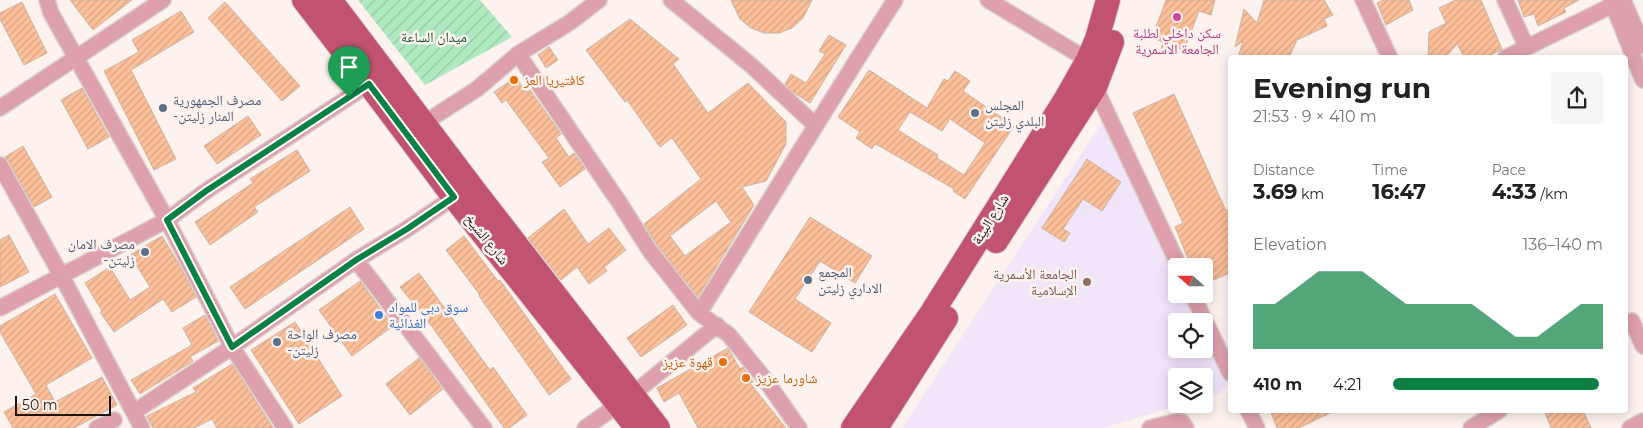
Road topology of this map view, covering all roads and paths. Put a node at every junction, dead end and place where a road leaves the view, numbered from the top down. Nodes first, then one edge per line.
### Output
1 (47, 0) edge
2 (163, 0) edge
3 (599, 0) edge
4 (672, 0) edge
5 (895, 0) edge
6 (988, 0) edge
7 (1108, 0) edge
8 (1124, 0) edge
9 (1363, 0) edge
10 (1505, 0) edge
11 (316, 2) edge
12 (1615, 2) edge
13 (1526, 46) junction
14 (1643, 46) edge
15 (518, 54) junction
16 (1389, 55) edge
17 (1510, 55) edge
18 (77, 57) junction
19 (1088, 60) junction
20 (1643, 80) edge
21 (369, 84) junction
22 (1095, 87) junction
23 (0, 108) edge
24 (424, 123) junction
25 (814, 125) junction
26 (0, 165) edge
27 (454, 197) junction
28 (167, 220) junction
29 (1175, 258) edge
30 (356, 260) junction
31 (61, 275) junction
32 (1196, 303) edge
33 (0, 308) edge
34 (699, 313) junction
35 (939, 316) junction
36 (1633, 321) edge
37 (716, 325) junction
38 (1643, 346) edge
39 (232, 347) junction
40 (1228, 369) edge
41 (625, 400) junction
42 (134, 412) junction
43 (1250, 413) edge
44 (1495, 413) edge
45 (114, 420) dead end
46 (1643, 420) edge
47 (97, 428) edge
48 (142, 428) edge
49 (285, 428) edge
50 (484, 428) edge
51 (585, 428) edge
52 (637, 428) edge
53 (658, 428) edge
54 (798, 428) edge
55 (853, 428) edge
56 (876, 428) edge
57 (1150, 428) edge
58 (1186, 428) edge
59 (1257, 428) edge
60 (1471, 428) edge
61 (1630, 428) edge

1 - 18 street
2 - 18 street
3 - 15 street
4 - 25 street
5 - 25 street
6 - 19 street
7 - 19 main road, شارع البيئة
8 - 22 main road, شارع البيئة
9 - 16 street
10 - 13 street
11 - 21 main road, شارع الشيخ
11 - 24 main road, شارع الشيخ
12 - 13 street
12 - 14 street
12 - 20 street
13 - 17 street
15 - 24 street
15 - 34 street
18 - 23 street
18 - 28 street
19 - 35 main road, شارع البيئة
21 - 27 main road, شارع الشيخ
21 - 28 street
22 - 29 street
22 - 35 main road, شارع البيئة
24 - 41 main road, شارع الشيخ
25 - 34 street
26 - 31 street
27 - 30 street
27 - 41 main road, شارع الشيخ
28 - 31 street
28 - 39 street
30 - 39 street
30 - 50 street
31 - 33 street
31 - 42 street
32 - 40 street
34 - 37 street
35 - 55 main road, شارع البيئة
35 - 56 main road, شارع البيئة
36 - 38 street
37 - 41 street
37 - 54 street
39 - 42 street
39 - 49 street
41 - 51 street
41 - 52 main road, شارع الشيخ
41 - 53 main road, شارع الشيخ
42 - 48 street
43 - 59 street
44 - 60 street
45 - 47 street
46 - 61 street
57 - 58 street

